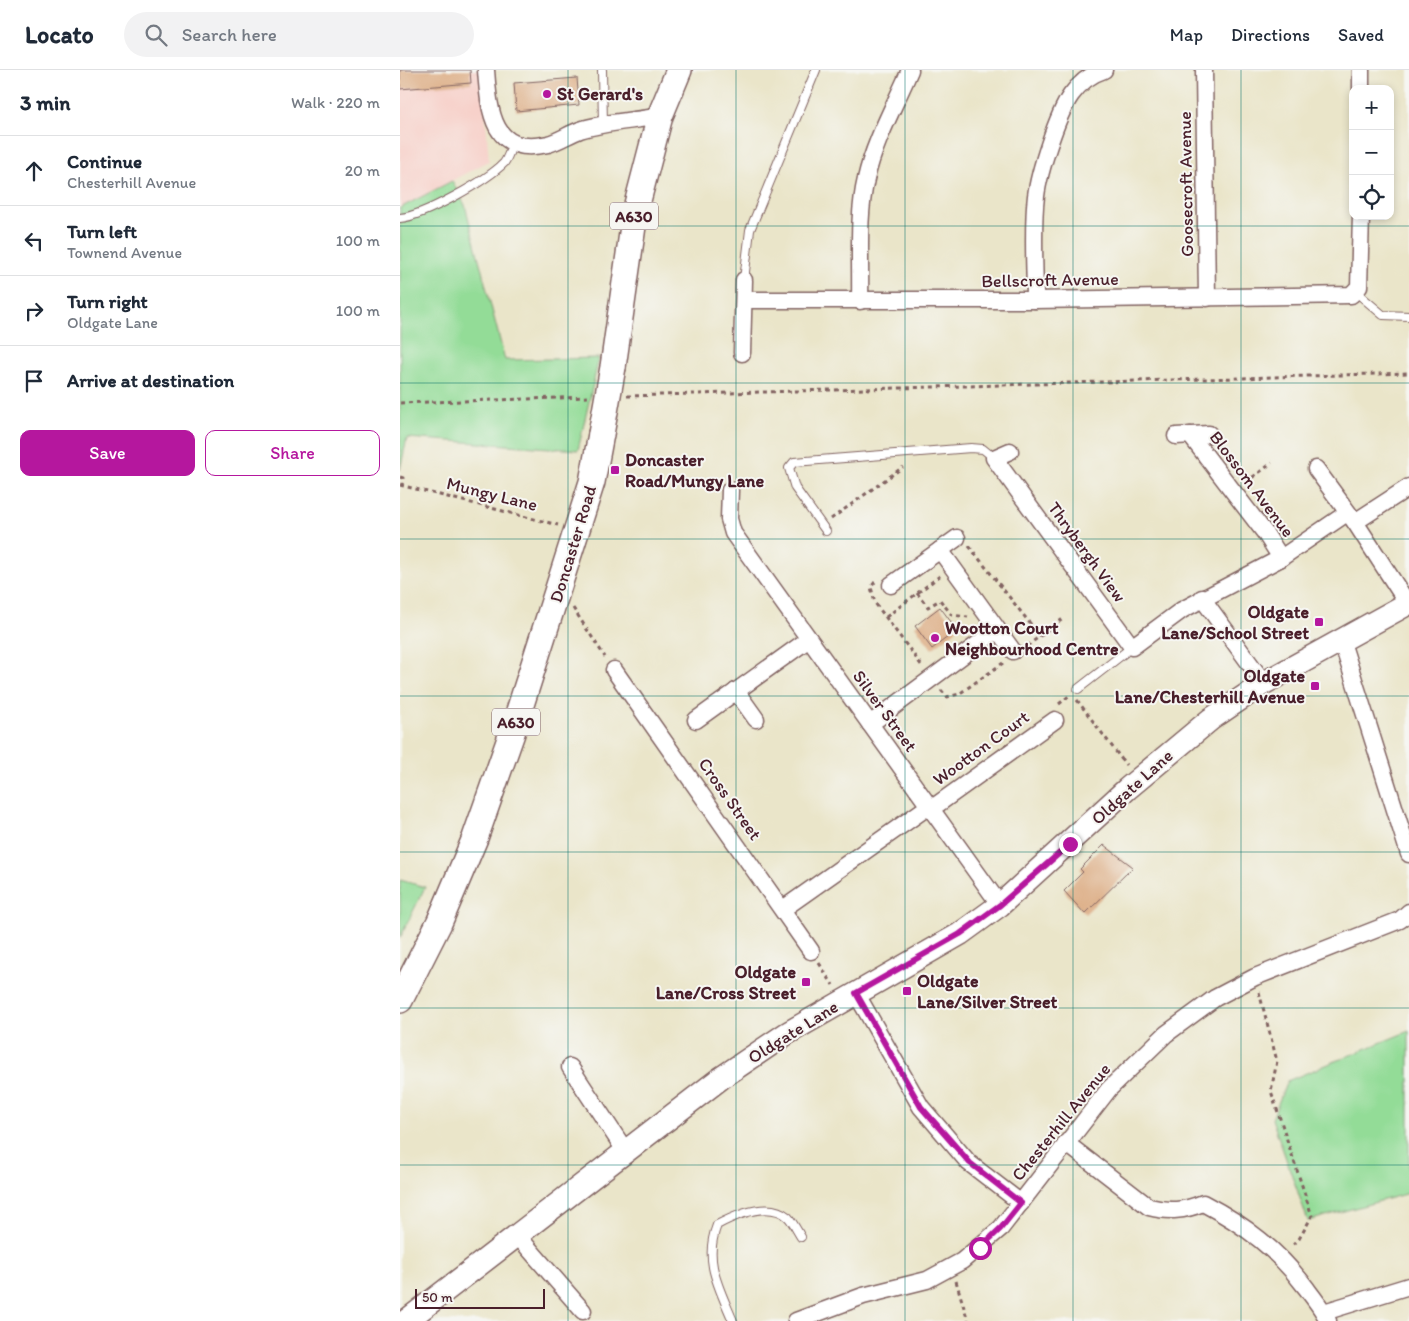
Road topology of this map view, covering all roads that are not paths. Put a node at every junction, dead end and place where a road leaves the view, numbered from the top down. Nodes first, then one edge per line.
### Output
1 (486, 70) edge
2 (602, 70) edge
3 (678, 70) edge
4 (816, 70) edge
5 (910, 70) edge
6 (1204, 70) edge
7 (1361, 70) edge
8 (1100, 71) edge
9 (1361, 85) edge
10 (660, 116) junction
11 (603, 125) junction
12 (514, 142) junction
13 (400, 218) edge
14 (1361, 220) edge
15 (744, 280) joint
16 (1356, 292) junction
17 (1207, 298) junction
18 (744, 300) junction
19 (1035, 300) junction
20 (860, 301) junction
21 (1409, 316) edge
22 (742, 353) dead end
23 (1209, 434) dead end
24 (1010, 451) dead end
25 (994, 458) junction
26 (1316, 469) dead end
27 (1409, 487) edge
28 (730, 490) dead end
29 (1351, 518) junction
30 (824, 528) road end
31 (957, 538) road end
32 (940, 550) junction
33 (1281, 558) junction
34 (891, 586) dead end
35 (1202, 598) junction
36 (1408, 604) edge
37 (997, 630) junction
38 (809, 639) junction
39 (1342, 642) junction
40 (1132, 647) junction
41 (1013, 651) dead end
42 (614, 670) road end
43 (1264, 683) junction
44 (736, 691) junction
45 (1075, 691) road end
46 (756, 719) dead end
47 (696, 720) dead end
48 (1055, 720) dead end
49 (870, 724) junction
50 (930, 807) junction
51 (1409, 854) edge
52 (1000, 905) junction
53 (783, 909) junction
54 (1409, 912) edge
55 (811, 951) road end
56 (850, 997) junction
57 (400, 1000) edge
58 (570, 1067) dead end
59 (1066, 1143) junction
60 (626, 1152) junction
61 (1021, 1203) junction
62 (517, 1235) junction
63 (801, 1237) dead end
64 (1409, 1286) edge
65 (583, 1311) dead end
66 (1326, 1317) edge
67 (406, 1321) edge
68 (732, 1321) edge
69 (796, 1321) edge

1 - 12 street
2 - 11 lane
3 - 10 main road, Doncaster Road / A630
4 - 15 lane
5 - 20 street
6 - 17 street, Goosecroft Avenue
7 - 9 street
8 - 19 street
10 - 11 street
10 - 57 main road, Doncaster Road / A630, bridge
11 - 12 street
12 - 13 lane
14 - 16 street
15 - 18 street
16 - 17 street, Bellscroft Avenue
16 - 21 lane
17 - 19 street, Bellscroft Avenue
18 - 20 street, Bellscroft Avenue
18 - 22 street
19 - 20 street, Bellscroft Avenue
23 - 33 street, Blossom Avenue
24 - 25 street
25 - 30 lane
25 - 40 street, Thrybergh View
26 - 29 street
27 - 29 street
28 - 38 street, Silver Street
29 - 33 street
29 - 36 street
31 - 32 street
32 - 34 street
32 - 37 street
33 - 35 street
35 - 40 street
35 - 43 street
36 - 39 street, Oldgate Lane
37 - 41 street
37 - 49 street
38 - 44 street
38 - 49 street, Silver Street
39 - 43 street, Oldgate Lane
39 - 51 street
40 - 45 lane
42 - 53 street, Cross Street
43 - 52 street, Oldgate Lane
44 - 46 street
44 - 47 street
48 - 50 street, Wootton Court
49 - 50 street, Silver Street
50 - 52 street, Silver Street
50 - 53 street
52 - 56 street, Oldgate Lane
53 - 55 street, Cross Street
54 - 59 street, Chesterhill Avenue
56 - 60 street, Oldgate Lane
56 - 61 street
58 - 60 street
59 - 61 street, Chesterhill Avenue
59 - 66 street
60 - 62 street, Oldgate Lane
61 - 69 street, Chesterhill Avenue
62 - 65 street
62 - 67 street, Oldgate Lane
63 - 68 lane
64 - 66 street

